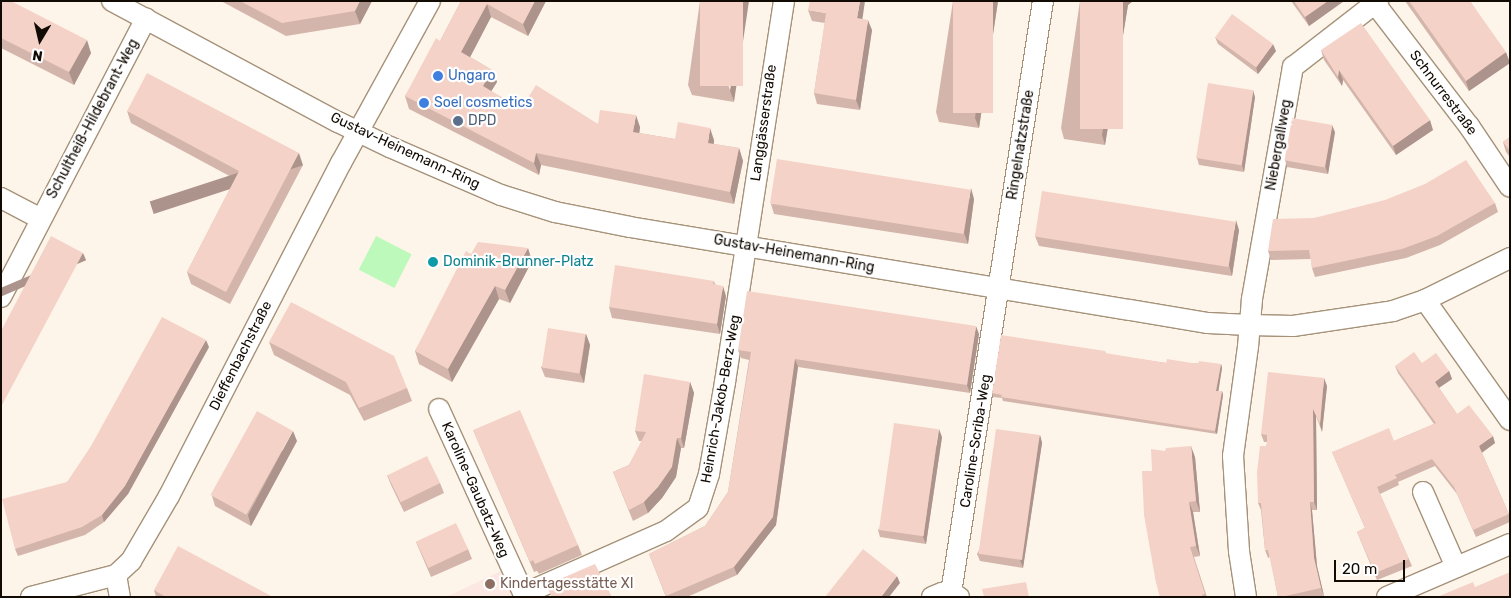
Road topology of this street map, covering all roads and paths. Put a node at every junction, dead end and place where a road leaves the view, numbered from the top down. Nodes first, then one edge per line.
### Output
1 (112, 1) edge
2 (430, 1) edge
3 (784, 1) edge
4 (1043, 1) edge
5 (1375, 2) edge
6 (146, 19) junction
7 (358, 132) junction
8 (1510, 187) edge
9 (1, 198) edge
10 (41, 219) junction
11 (746, 245) junction
12 (1510, 258) edge
13 (999, 288) junction
14 (1, 297) edge
15 (1425, 300) junction
16 (1249, 325) junction
17 (439, 409) dead end
18 (1510, 420) edge
19 (1423, 492) dead end
20 (1510, 544) edge
21 (1456, 567) junction
22 (116, 575) junction
23 (524, 595) edge
24 (948, 595) edge
25 (31, 597) edge
26 (120, 597) edge
27 (1246, 597) edge
28 (1387, 597) edge

1 - 6 street, Gustav-Heinemann-Ring
2 - 7 street, Dieffenbachstraße
3 - 11 street, Langgässerstraße
4 - 13 street, Ringelnatzstraße
5 - 8 street, Schnurrestraße
5 - 16 street, Niebergallweg
6 - 7 street, Gustav-Heinemann-Ring
6 - 10 street, Schultheiß-Hildebrant-Weg
7 - 11 street, Gustav-Heinemann-Ring
7 - 22 street, Dieffenbachstraße
9 - 10 street
10 - 14 street, Schultheiß-Hildebrant-Weg
11 - 13 street, Gustav-Heinemann-Ring
11 - 23 street, Heinrich-Jakob-Berz-Weg
12 - 15 street, Gustav-Heinemann-Ring
13 - 16 street, Gustav-Heinemann-Ring
13 - 24 street, Caroline-Scriba-Weg
15 - 16 street, Gustav-Heinemann-Ring
15 - 18 street
16 - 27 street, Niebergallweg
17 - 23 street, Karoline-Gaubatz-Weg
19 - 21 street
20 - 21 street
21 - 28 street
22 - 25 street
22 - 26 street

